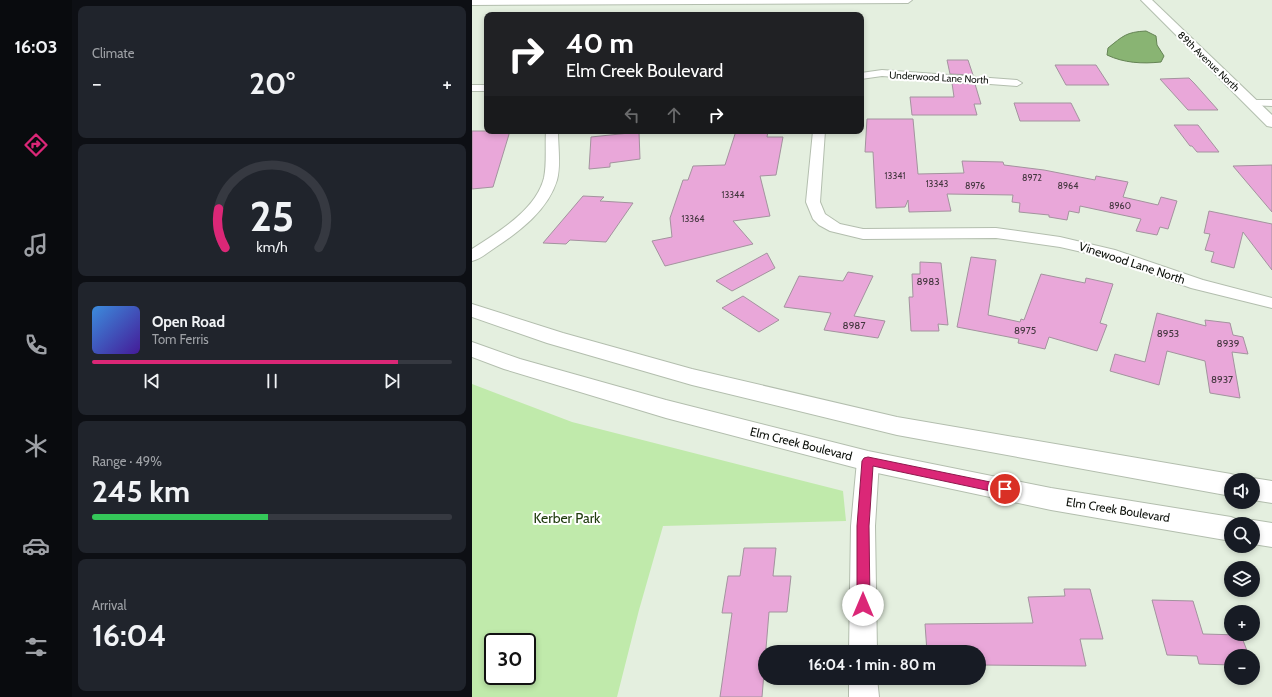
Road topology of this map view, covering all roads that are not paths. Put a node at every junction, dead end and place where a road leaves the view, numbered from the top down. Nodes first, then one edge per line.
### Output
1 (908, 0) edge
2 (1146, 0) edge
3 (495, 1) edge
4 (472, 2) edge
5 (640, 2) junction
6 (634, 11) dead end
7 (864, 76) edge
8 (1018, 83) dead end
9 (472, 88) edge
10 (484, 88) edge
11 (1252, 103) junction
12 (1272, 103) edge
13 (1272, 123) edge
14 (552, 134) edge
15 (819, 134) edge
16 (472, 256) edge
17 (1272, 303) edge
18 (472, 310) edge
19 (472, 349) edge
20 (868, 461) junction
21 (1224, 484) edge
22 (1260, 490) edge
23 (1272, 492) edge
24 (1224, 527) edge
25 (1260, 533) edge
26 (1272, 535) edge
27 (863, 645) edge
28 (863, 685) edge
29 (864, 697) edge

1 - 5 street
2 - 11 main road, 89th Avenue North
3 - 4 street
3 - 5 street
5 - 6 street
7 - 8 street, Underwood Lane North
9 - 10 street
11 - 12 street
11 - 13 main road, 89th Avenue North
14 - 16 street
15 - 17 street, Vinewood Lane North
18 - 21 main road
19 - 20 main road, Elm Creek Boulevard
20 - 24 main road, Elm Creek Boulevard
20 - 27 street
22 - 23 main road
25 - 26 main road
28 - 29 street

